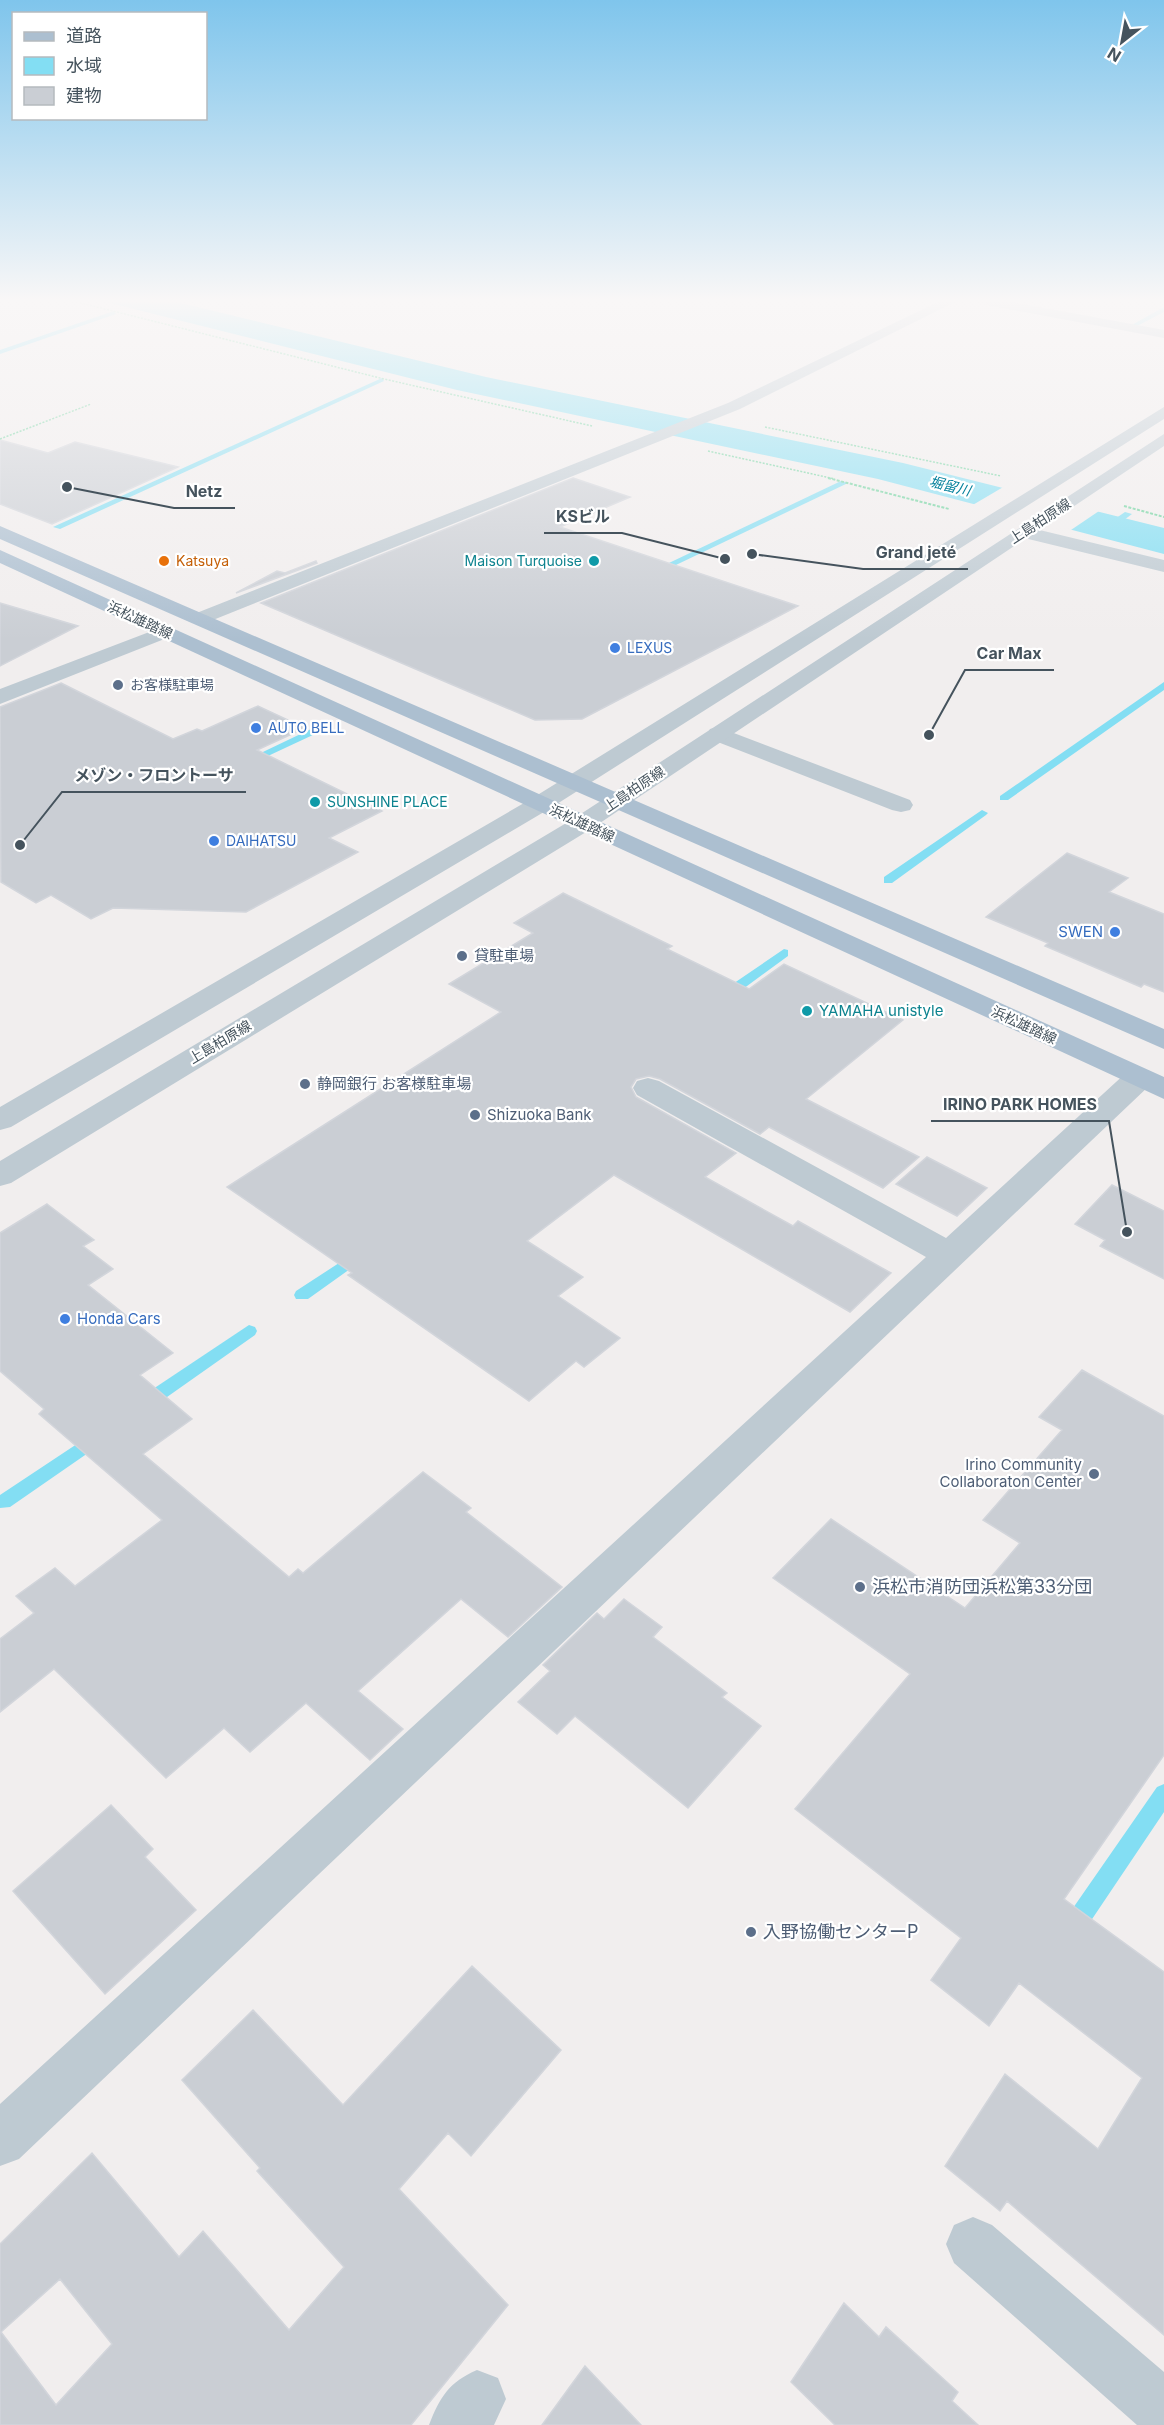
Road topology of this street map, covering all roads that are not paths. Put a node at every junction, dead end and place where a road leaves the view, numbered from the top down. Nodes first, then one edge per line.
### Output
1 (716, 414) edge
2 (1161, 414) edge
3 (1164, 439) edge
4 (1027, 530) junction
5 (0, 532) edge
6 (0, 556) edge
7 (1164, 566) edge
8 (201, 618) junction
9 (165, 632) junction
10 (0, 697) edge
11 (718, 734) junction
12 (576, 782) junction
13 (619, 800) junction
14 (540, 804) junction
15 (901, 805) dead end
16 (582, 824) junction
17 (1164, 1040) edge
18 (1151, 1084) edge
19 (648, 1088) dead end
20 (0, 1120) edge
21 (0, 1175) edge
22 (949, 1255) junction
23 (0, 2140) edge
24 (973, 2244) dead end
25 (1164, 2410) edge

1 - 8 street
2 - 12 street, 上島柏原線
3 - 4 street, 上島柏原線
4 - 7 street
4 - 11 street, 上島柏原線
5 - 8 main road, 浜松雄踏線
6 - 9 main road, 浜松雄踏線
8 - 12 main road, 浜松雄踏線
9 - 10 street
9 - 14 main road, 浜松雄踏線
11 - 13 street, 上島柏原線
11 - 15 street
12 - 13 main road, 浜松雄踏線
12 - 14 street, 上島柏原線
13 - 16 street, 上島柏原線
13 - 17 main road, 浜松雄踏線
14 - 16 main road, 浜松雄踏線
14 - 20 street, 上島柏原線
16 - 18 main road, 浜松雄踏線
16 - 21 street, 上島柏原線
18 - 22 street
19 - 22 street
22 - 23 street
24 - 25 street

